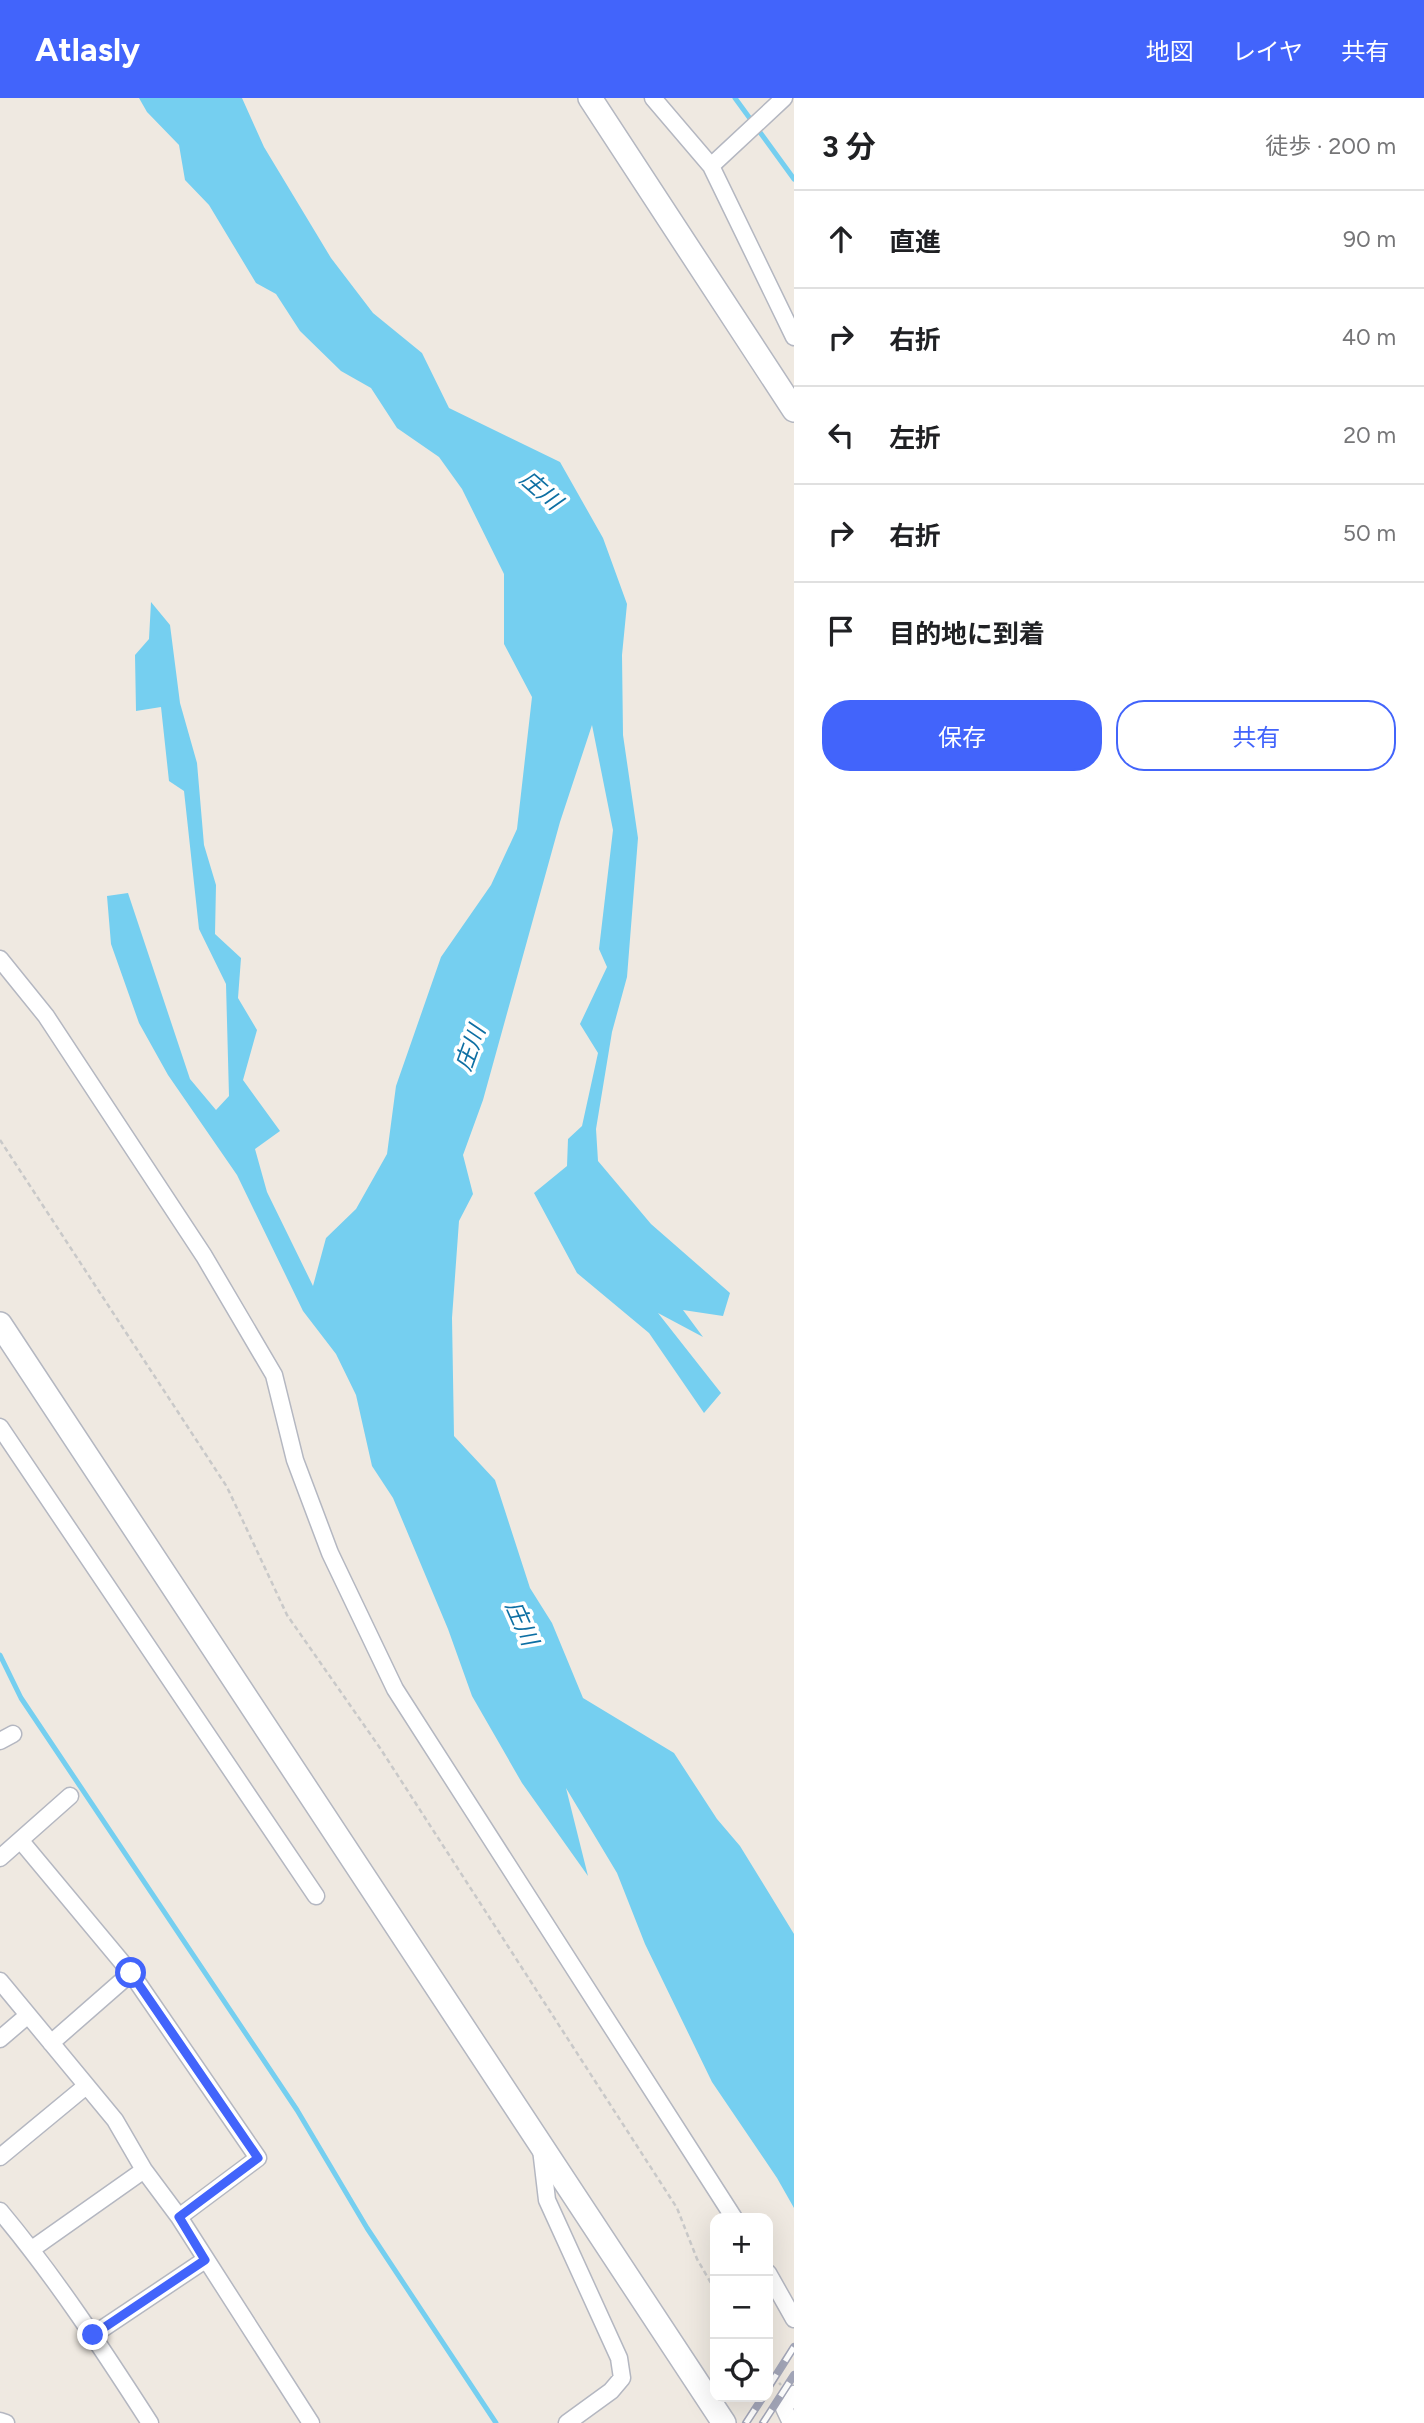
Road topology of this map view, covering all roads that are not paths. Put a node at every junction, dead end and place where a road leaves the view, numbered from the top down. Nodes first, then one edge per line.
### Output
1 (590, 98) edge
2 (653, 98) edge
3 (784, 98) edge
4 (711, 166) junction
5 (794, 337) edge
6 (794, 410) edge
7 (0, 959) edge
8 (0, 1324) edge
9 (0, 1427) edge
10 (70, 1796) dead end
11 (21, 1841) junction
12 (0, 1858) edge
13 (316, 1896) dead end
14 (131, 1973) junction
15 (0, 1981) edge
16 (28, 2015) junction
17 (0, 2039) edge
18 (51, 2043) junction
19 (86, 2085) junction
20 (541, 2149) junction
21 (0, 2157) edge
22 (144, 2171) junction
23 (0, 2211) edge
24 (731, 2213) edge
25 (179, 2217) junction
26 (32, 2249) junction
27 (205, 2260) junction
28 (770, 2276) edge
29 (794, 2319) edge
30 (93, 2335) junction
31 (794, 2394) edge
32 (0, 2421) edge
33 (6, 2423) edge
34 (150, 2423) edge
35 (311, 2423) edge
36 (568, 2423) edge
37 (724, 2423) edge
38 (791, 2423) edge

1 - 6 street
2 - 4 street
3 - 4 street
4 - 5 street
7 - 24 street
8 - 20 street
9 - 13 street
10 - 11 street
11 - 12 street
11 - 14 street
14 - 18 street
14 - 25 street
15 - 16 street
16 - 17 street
16 - 18 street
18 - 19 street
19 - 21 street
19 - 22 street
20 - 36 street
20 - 37 street
22 - 25 street
22 - 26 street
23 - 26 street
25 - 27 street
26 - 30 street
27 - 30 street
27 - 35 street
28 - 29 street
30 - 34 street
31 - 38 street
32 - 33 street

